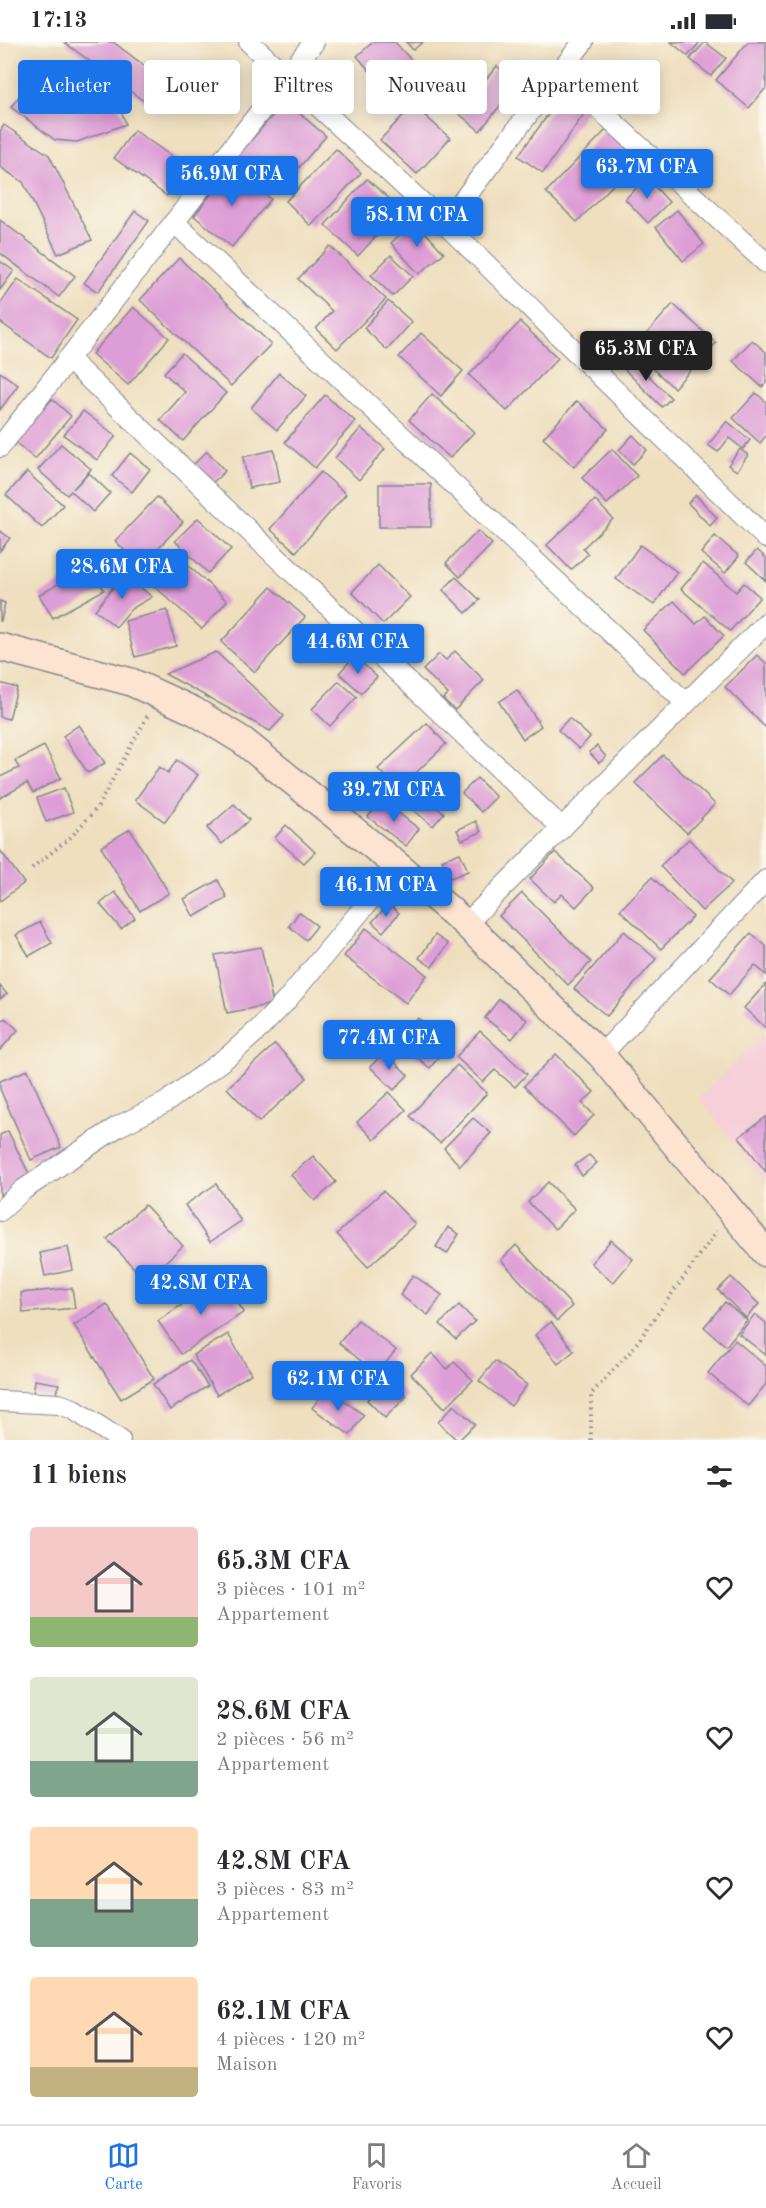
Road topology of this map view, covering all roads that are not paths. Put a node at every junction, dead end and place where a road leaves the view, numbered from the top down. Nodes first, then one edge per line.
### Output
1 (249, 42) edge
2 (314, 42) edge
3 (583, 42) edge
4 (269, 60) edge
5 (300, 60) edge
6 (570, 60) edge
7 (258, 114) edge
8 (328, 114) edge
9 (529, 114) edge
10 (604, 114) edge
11 (174, 222) junction
12 (445, 224) junction
13 (766, 263) edge
14 (68, 359) junction
15 (0, 447) edge
16 (766, 538) edge
17 (766, 623) edge
18 (0, 647) edge
19 (686, 703) junction
20 (562, 828) junction
21 (398, 866) junction
22 (766, 880) edge
23 (466, 924) junction
24 (601, 1055) junction
25 (0, 1211) edge
26 (766, 1253) edge
27 (0, 1401) edge
28 (120, 1440) edge

1 - 4 street
2 - 5 street
3 - 6 street
7 - 11 street
8 - 12 street
9 - 12 street
10 - 13 street
11 - 14 street
11 - 19 street
12 - 16 street
14 - 15 street
14 - 20 street
17 - 19 street
18 - 21 main road
19 - 20 street
20 - 23 street
21 - 23 main road
21 - 25 street
22 - 24 street
23 - 24 main road
24 - 26 main road
27 - 28 street

